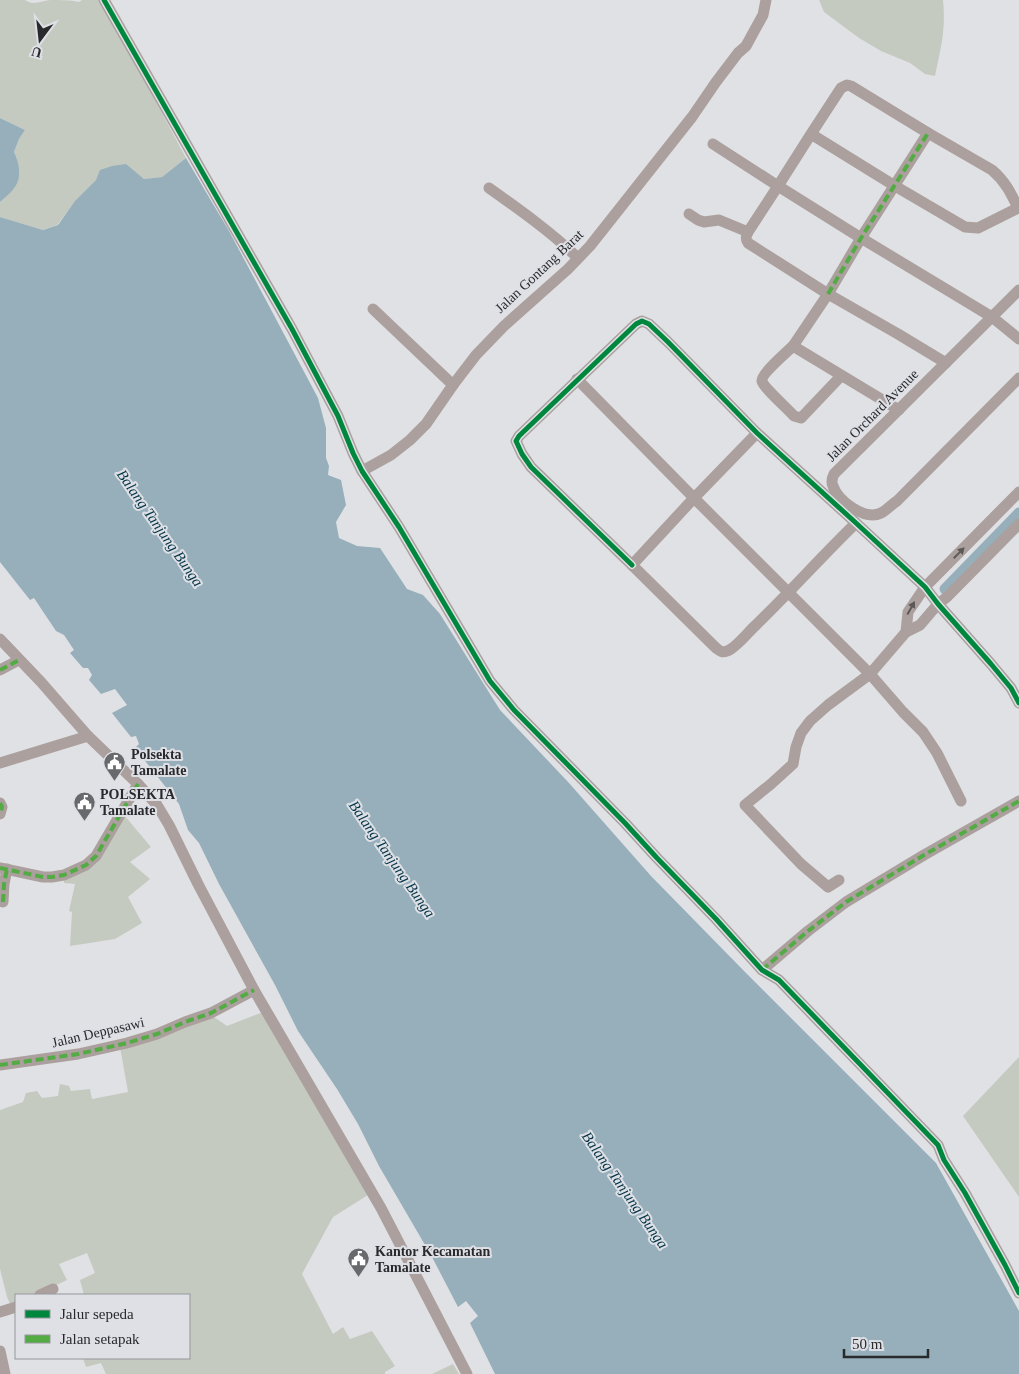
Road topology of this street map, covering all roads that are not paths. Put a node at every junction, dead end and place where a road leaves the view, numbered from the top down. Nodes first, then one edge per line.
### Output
1 (104, 0) edge
2 (766, 0) edge
3 (928, 133) junction
4 (811, 134) junction
5 (713, 144) dead end
6 (778, 186) junction
7 (894, 186) junction
8 (489, 188) dead end
9 (1019, 208) edge
10 (689, 214) dead end
11 (748, 232) junction
12 (861, 238) junction
13 (578, 258) junction
14 (1019, 290) edge
15 (828, 294) junction
16 (373, 309) dead end
17 (992, 317) junction
18 (1019, 339) edge
19 (793, 346) junction
20 (946, 363) junction
21 (841, 376) junction
22 (1019, 378) edge
23 (577, 379) junction
24 (453, 385) junction
25 (899, 410) junction
26 (757, 433) junction
27 (362, 471) junction
28 (1019, 492) edge
29 (694, 498) junction
30 (856, 522) junction
31 (1019, 524) edge
32 (632, 566) junction
33 (925, 587) junction
34 (789, 592) junction
35 (938, 604) junction
36 (906, 632) junction
37 (0, 639) edge
38 (19, 660) junction
39 (0, 670) edge
40 (870, 674) junction
41 (1019, 703) edge
42 (88, 736) junction
43 (0, 763) edge
44 (138, 784) junction
45 (961, 801) dead end
46 (1019, 801) edge
47 (0, 803) edge
48 (0, 814) edge
49 (3, 869) edge
50 (839, 880) dead end
51 (3, 902) dead end
52 (762, 970) junction
53 (254, 990) junction
54 (0, 1065) edge
55 (53, 1289) dead end
56 (1019, 1293) edge
57 (42, 1294) edge
58 (15, 1307) edge
59 (0, 1312) edge
60 (0, 1351) edge
61 (5, 1374) edge
62 (466, 1374) edge

1 - 27 street
2 - 13 street, Jalan Gontang Barat
3 - 4 street
3 - 7 street
3 - 9 street
4 - 6 street
4 - 7 street
5 - 6 street
6 - 11 street
6 - 12 street
7 - 9 street
7 - 12 street
8 - 13 street
10 - 11 street
11 - 15 street
12 - 15 street
12 - 17 street
13 - 24 street, Jalan Gontang Barat
14 - 17 street, Jalan Orchard Avenue
15 - 19 street
15 - 20 street
16 - 24 street
17 - 18 street
17 - 20 street, Jalan Orchard Avenue
19 - 21 street
19 - 21 street
20 - 25 street, Jalan Orchard Avenue
21 - 25 street
22 - 25 street, Jalan Orchard Avenue
23 - 26 street
23 - 29 street
23 - 32 street
24 - 27 street, Jalan Gontang Barat
26 - 29 street
26 - 30 street
27 - 52 street
33 -> 28 street
29 - 32 street
29 - 34 street
30 - 33 street
30 - 34 street
31 - 35 street
32 - 34 street
33 - 35 street
36 -> 33 street
34 - 40 street
35 - 36 street
35 - 41 street
36 - 40 street
37 - 38 street
38 - 39 street
38 - 42 street
40 - 45 street
40 - 50 street
42 - 43 street
42 - 44 street
44 - 49 street
44 - 53 street
46 - 52 street
47 - 48 street
49 - 51 street
52 - 56 street
53 - 54 street, Jalan Deppasawi
53 - 62 street
55 - 57 street
58 - 59 street
60 - 61 street

